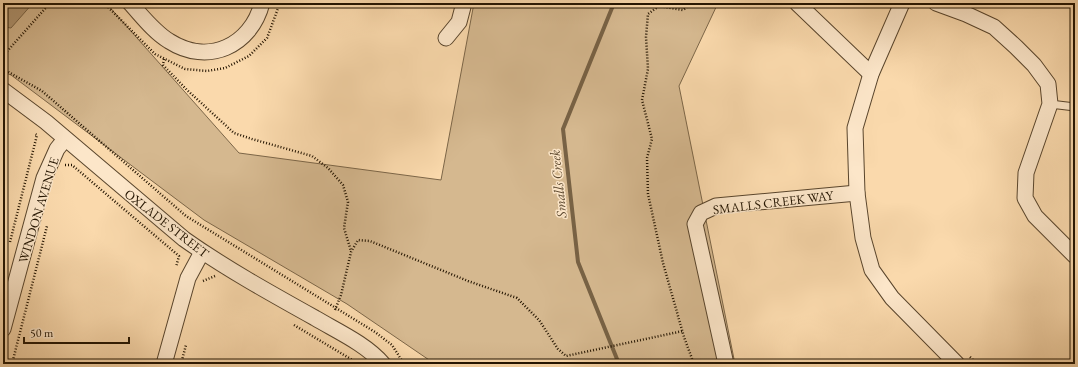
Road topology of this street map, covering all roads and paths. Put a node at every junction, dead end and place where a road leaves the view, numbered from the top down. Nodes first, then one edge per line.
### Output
1 (50, 3) edge
2 (130, 3) edge
3 (262, 3) edge
4 (464, 3) edge
5 (692, 3) edge
6 (797, 3) edge
7 (902, 3) edge
8 (936, 3) edge
9 (446, 38) dead end
10 (3, 56) edge
11 (164, 60) dead end
12 (3, 69) edge
13 (871, 74) junction
14 (3, 90) edge
15 (1050, 104) junction
16 (1075, 107) edge
17 (32, 131) dead end
18 (65, 139) junction
19 (63, 166) dead end
20 (857, 193) junction
21 (48, 225) dead end
22 (9, 247) dead end
23 (202, 252) junction
24 (351, 252) junction
25 (1075, 256) edge
26 (175, 272) dead end
27 (10, 279) edge
28 (335, 309) junction
29 (3, 329) edge
30 (683, 331) junction
31 (953, 359) edge
32 (12, 364) edge
33 (164, 364) edge
34 (383, 364) edge
35 (404, 364) edge
36 (694, 364) edge
37 (726, 364) edge
38 (978, 364) edge

1 - 10 path
2 - 3 street
4 - 9 street
5 - 30 path
6 - 13 street
7 - 13 street
8 - 15 street
11 - 24 path
12 - 28 path
13 - 20 street
14 - 18 street, OXLADE STREET
15 - 16 lane
15 - 25 street
17 - 22 path
18 - 23 street, OXLADE STREET
18 - 27 street, WINDON AVENUE
19 - 26 path
20 - 31 street
20 - 37 street, SMALLS CREEK WAY
21 - 32 path
23 - 33 street
23 - 34 street, OXLADE STREET
24 - 28 path
24 - 30 path
27 - 29 street, WINDON AVENUE
28 - 35 path
30 - 36 path
31 - 38 path

